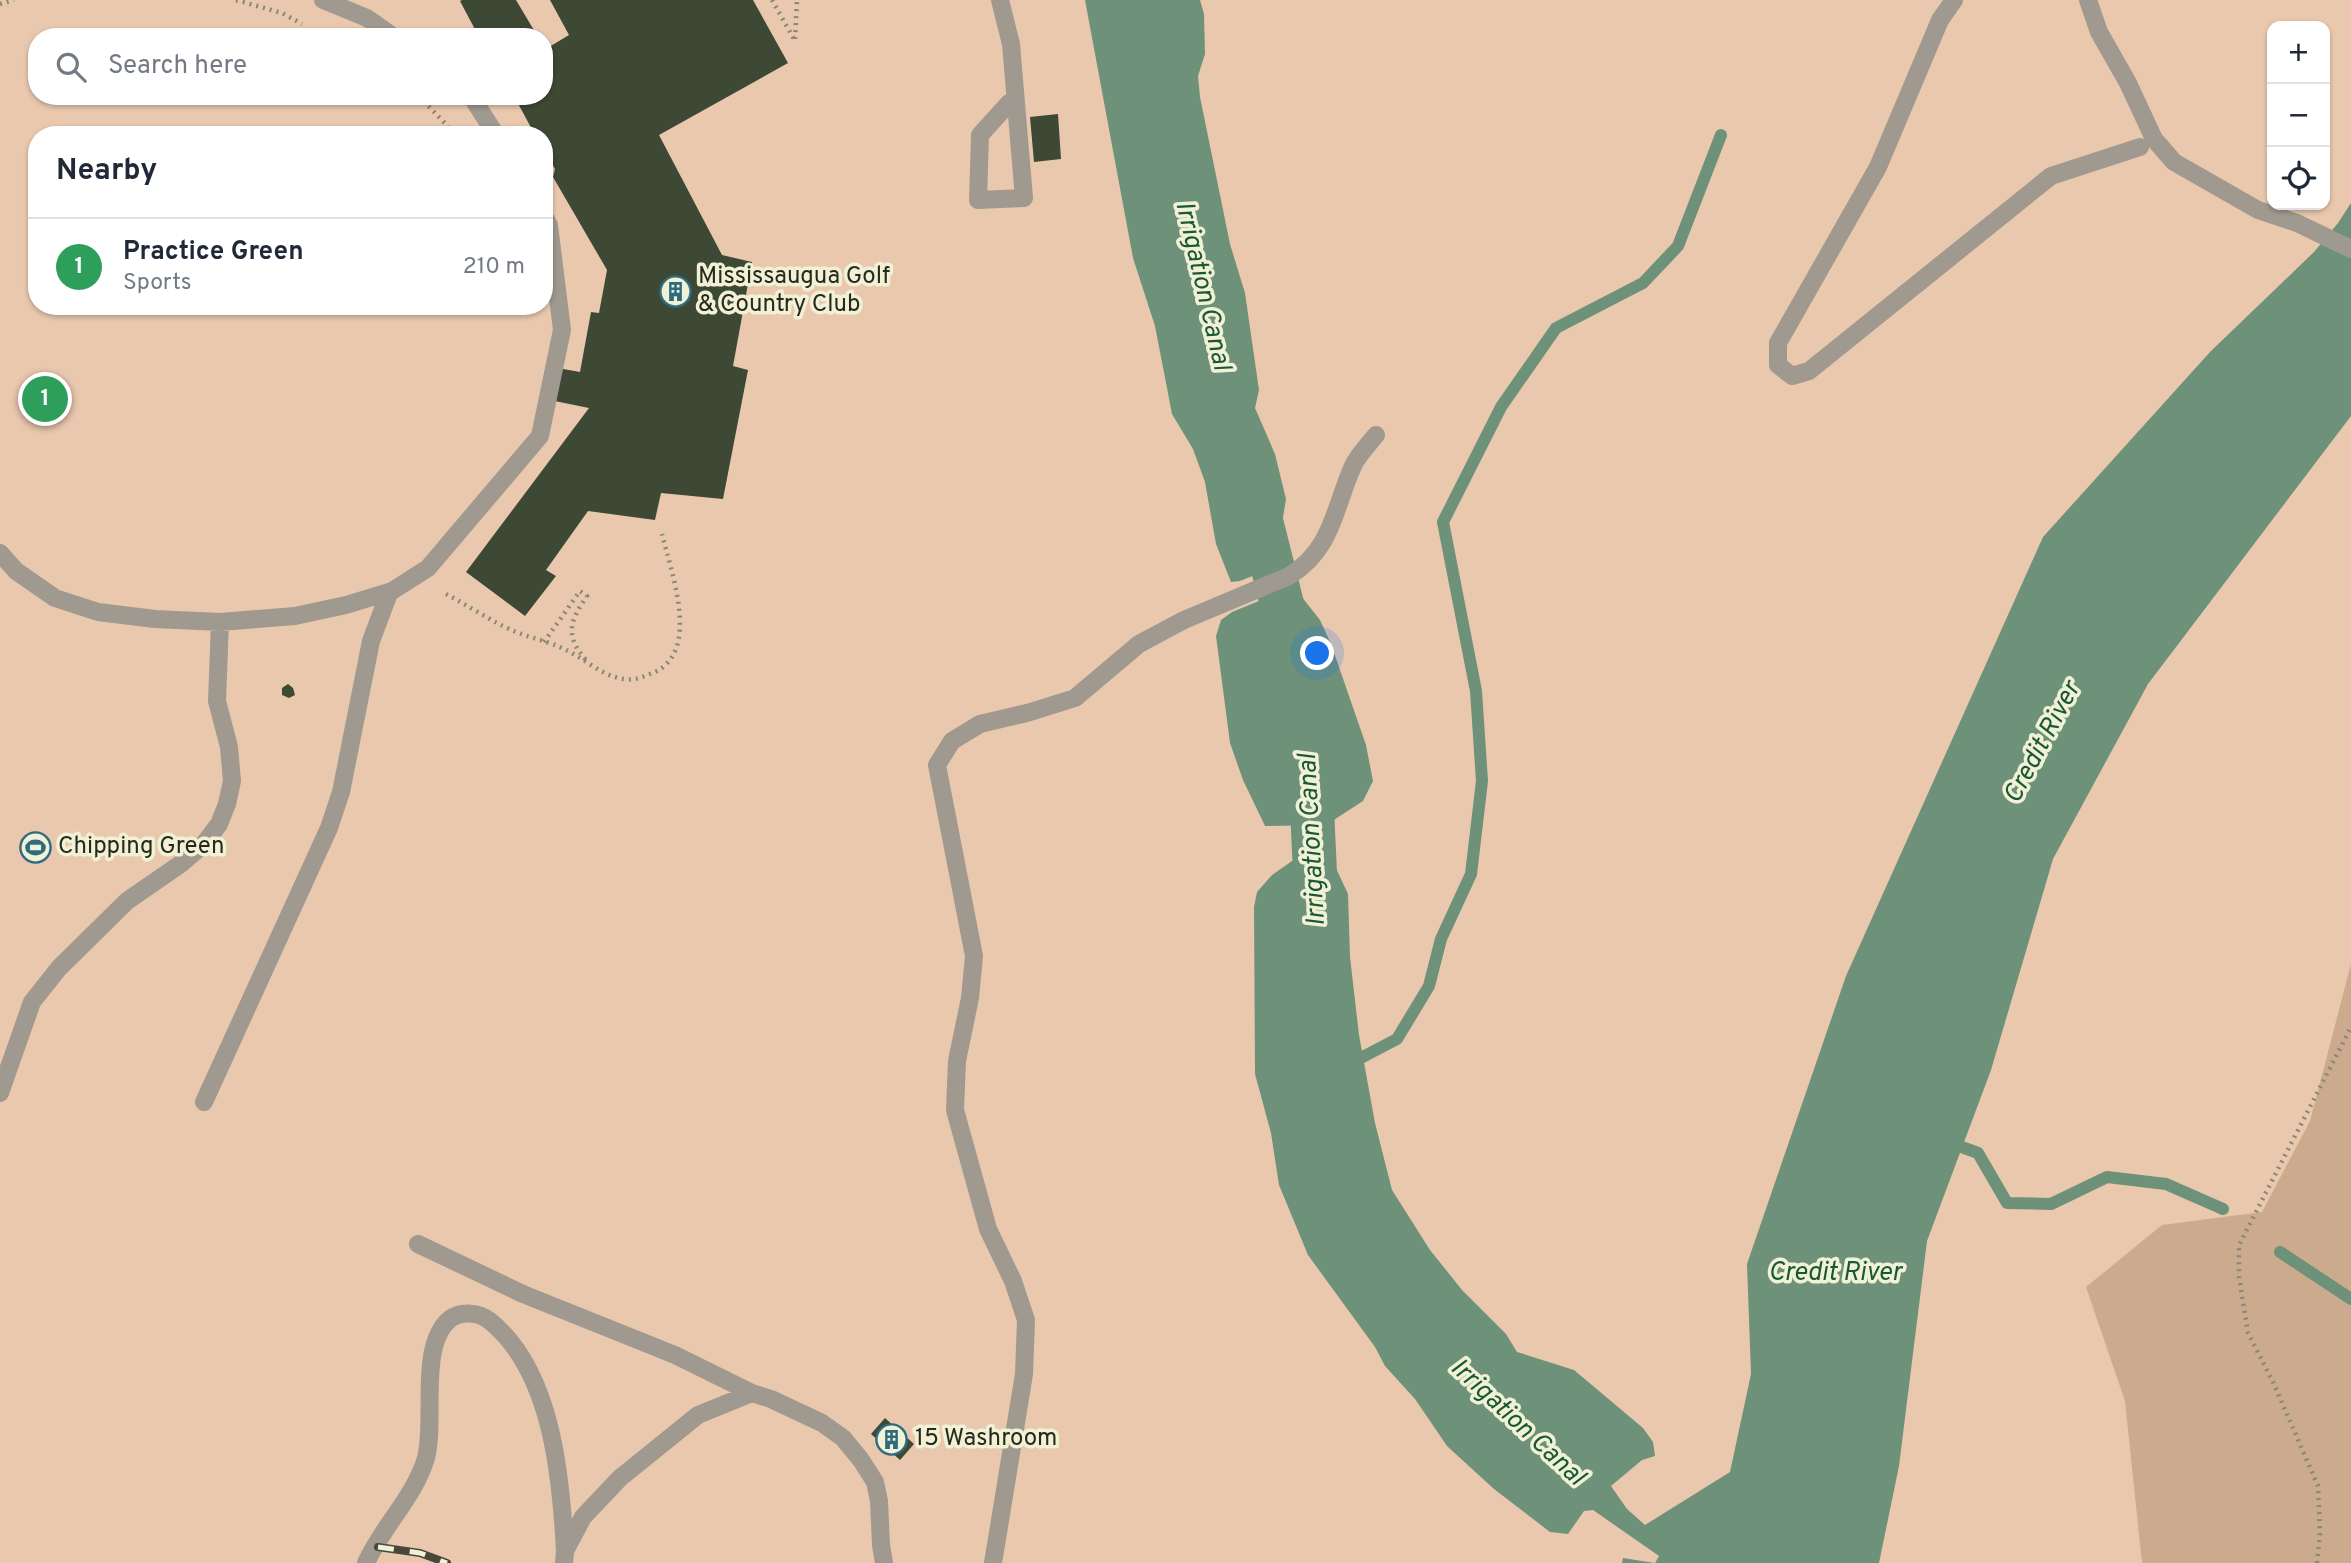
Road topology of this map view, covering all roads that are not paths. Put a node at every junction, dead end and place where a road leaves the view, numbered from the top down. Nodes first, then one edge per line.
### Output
1 (323, 0) edge
2 (1000, 0) edge
3 (1954, 0) edge
4 (2088, 0) edge
5 (381, 28) edge
6 (1009, 103) dead end
7 (477, 105) edge
8 (490, 126) edge
9 (2140, 147) dead end
10 (2351, 249) edge
11 (553, 257) edge
12 (1376, 435) dead end
13 (0, 553) edge
14 (388, 593) junction
15 (220, 622) junction
16 (0, 1093) edge
17 (204, 1102) dead end
18 (418, 1244) dead end
19 (752, 1394) junction
20 (564, 1557) edge
21 (366, 1563) edge
22 (884, 1563) edge
23 (993, 1563) edge

1 - 5 lane
2 - 6 lane
3 - 9 lane
4 - 10 lane
7 - 8 lane
11 - 14 lane
12 - 23 lane
13 - 15 lane
14 - 15 lane
14 - 17 lane
15 - 16 lane
18 - 19 lane
19 - 20 lane
19 - 22 lane
20 - 21 lane

